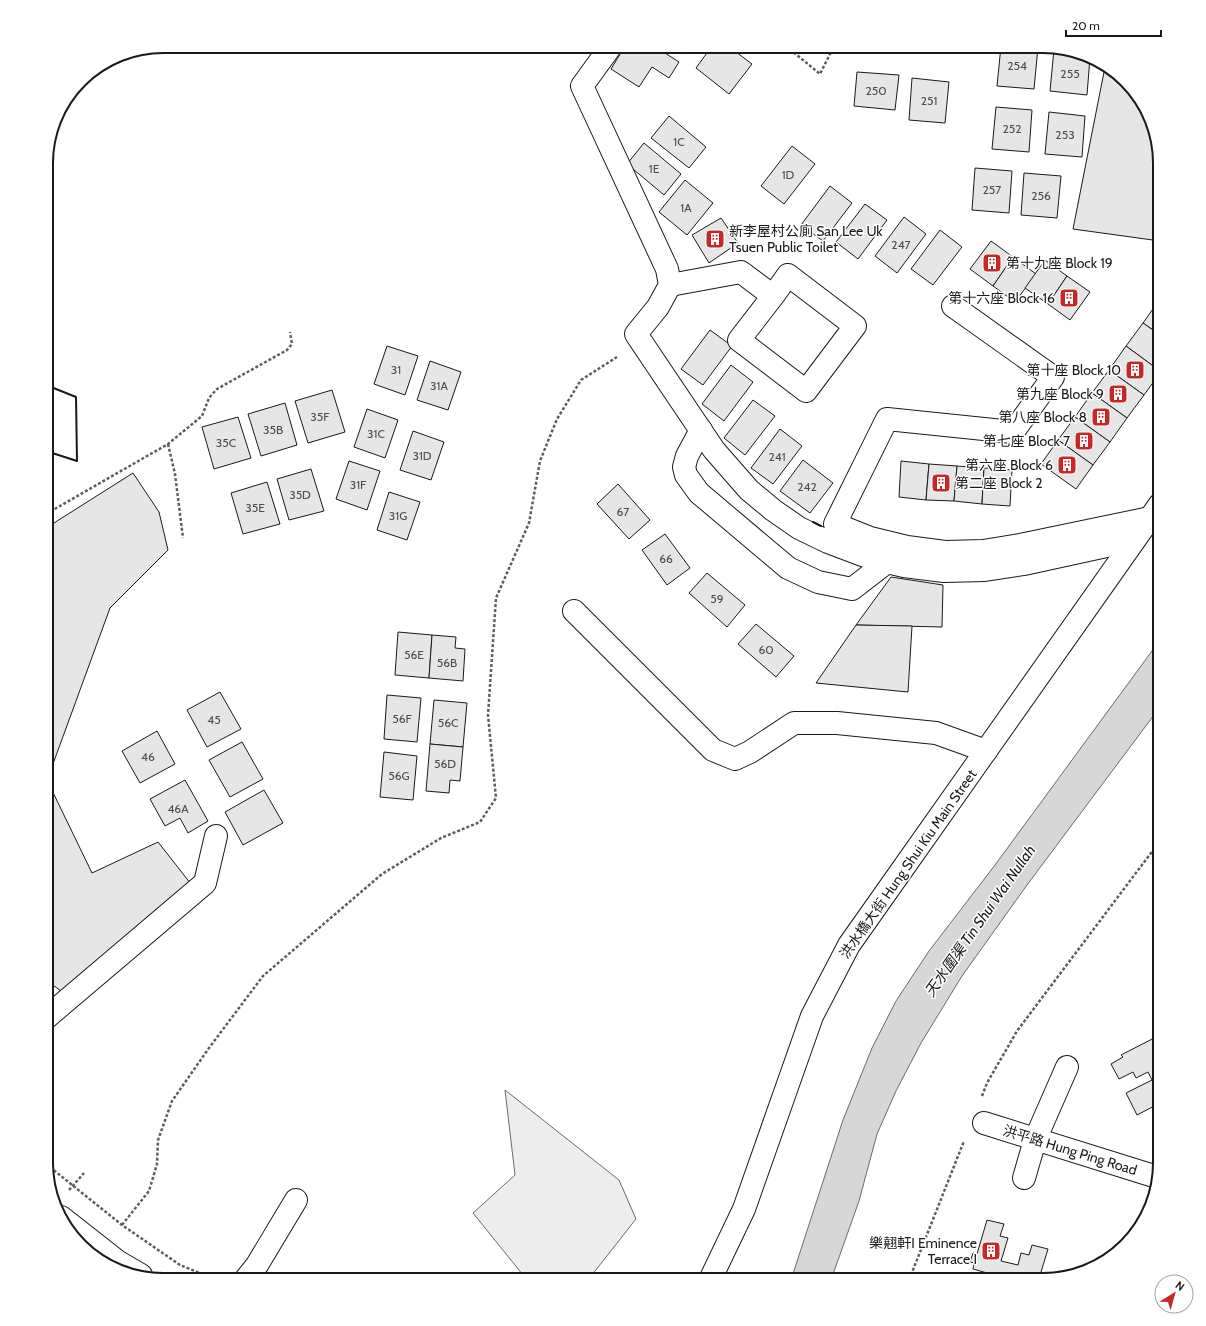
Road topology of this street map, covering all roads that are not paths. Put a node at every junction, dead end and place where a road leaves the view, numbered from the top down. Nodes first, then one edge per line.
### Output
1 (606, 53) edge
2 (670, 284) junction
3 (773, 296) junction
4 (953, 306) dead end
5 (701, 430) junction
6 (1153, 512) edge
7 (1153, 514) edge
8 (1134, 540) junction
9 (887, 562) junction
10 (574, 610) dead end
11 (986, 751) junction
12 (216, 836) dead end
13 (53, 1012) edge
14 (1067, 1067) dead end
15 (984, 1123) dead end
16 (1035, 1140) junction
17 (1152, 1176) edge
18 (1024, 1178) dead end
19 (296, 1200) dead end
20 (74, 1227) edge
21 (126, 1266) edge
22 (251, 1273) edge
23 (713, 1273) edge

1 - 2 street
2 - 3 street
2 - 5 street
3 - 3 street
4 - 6 street
5 - 9 street
5 - 9 street
7 - 8 street, 洪水橋大街 Hung Shui Kiu Main Street
8 - 9 street
8 - 11 street, 洪水橋大街 Hung Shui Kiu Main Street
10 - 11 street
11 - 23 street, 洪水橋大街 Hung Shui Kiu Main Street
12 - 13 street
14 - 16 street
15 - 16 street, 洪平路 Hung Ping Road
16 - 17 street, 洪平路 Hung Ping Road
16 - 18 street
19 - 22 street
20 - 21 street

